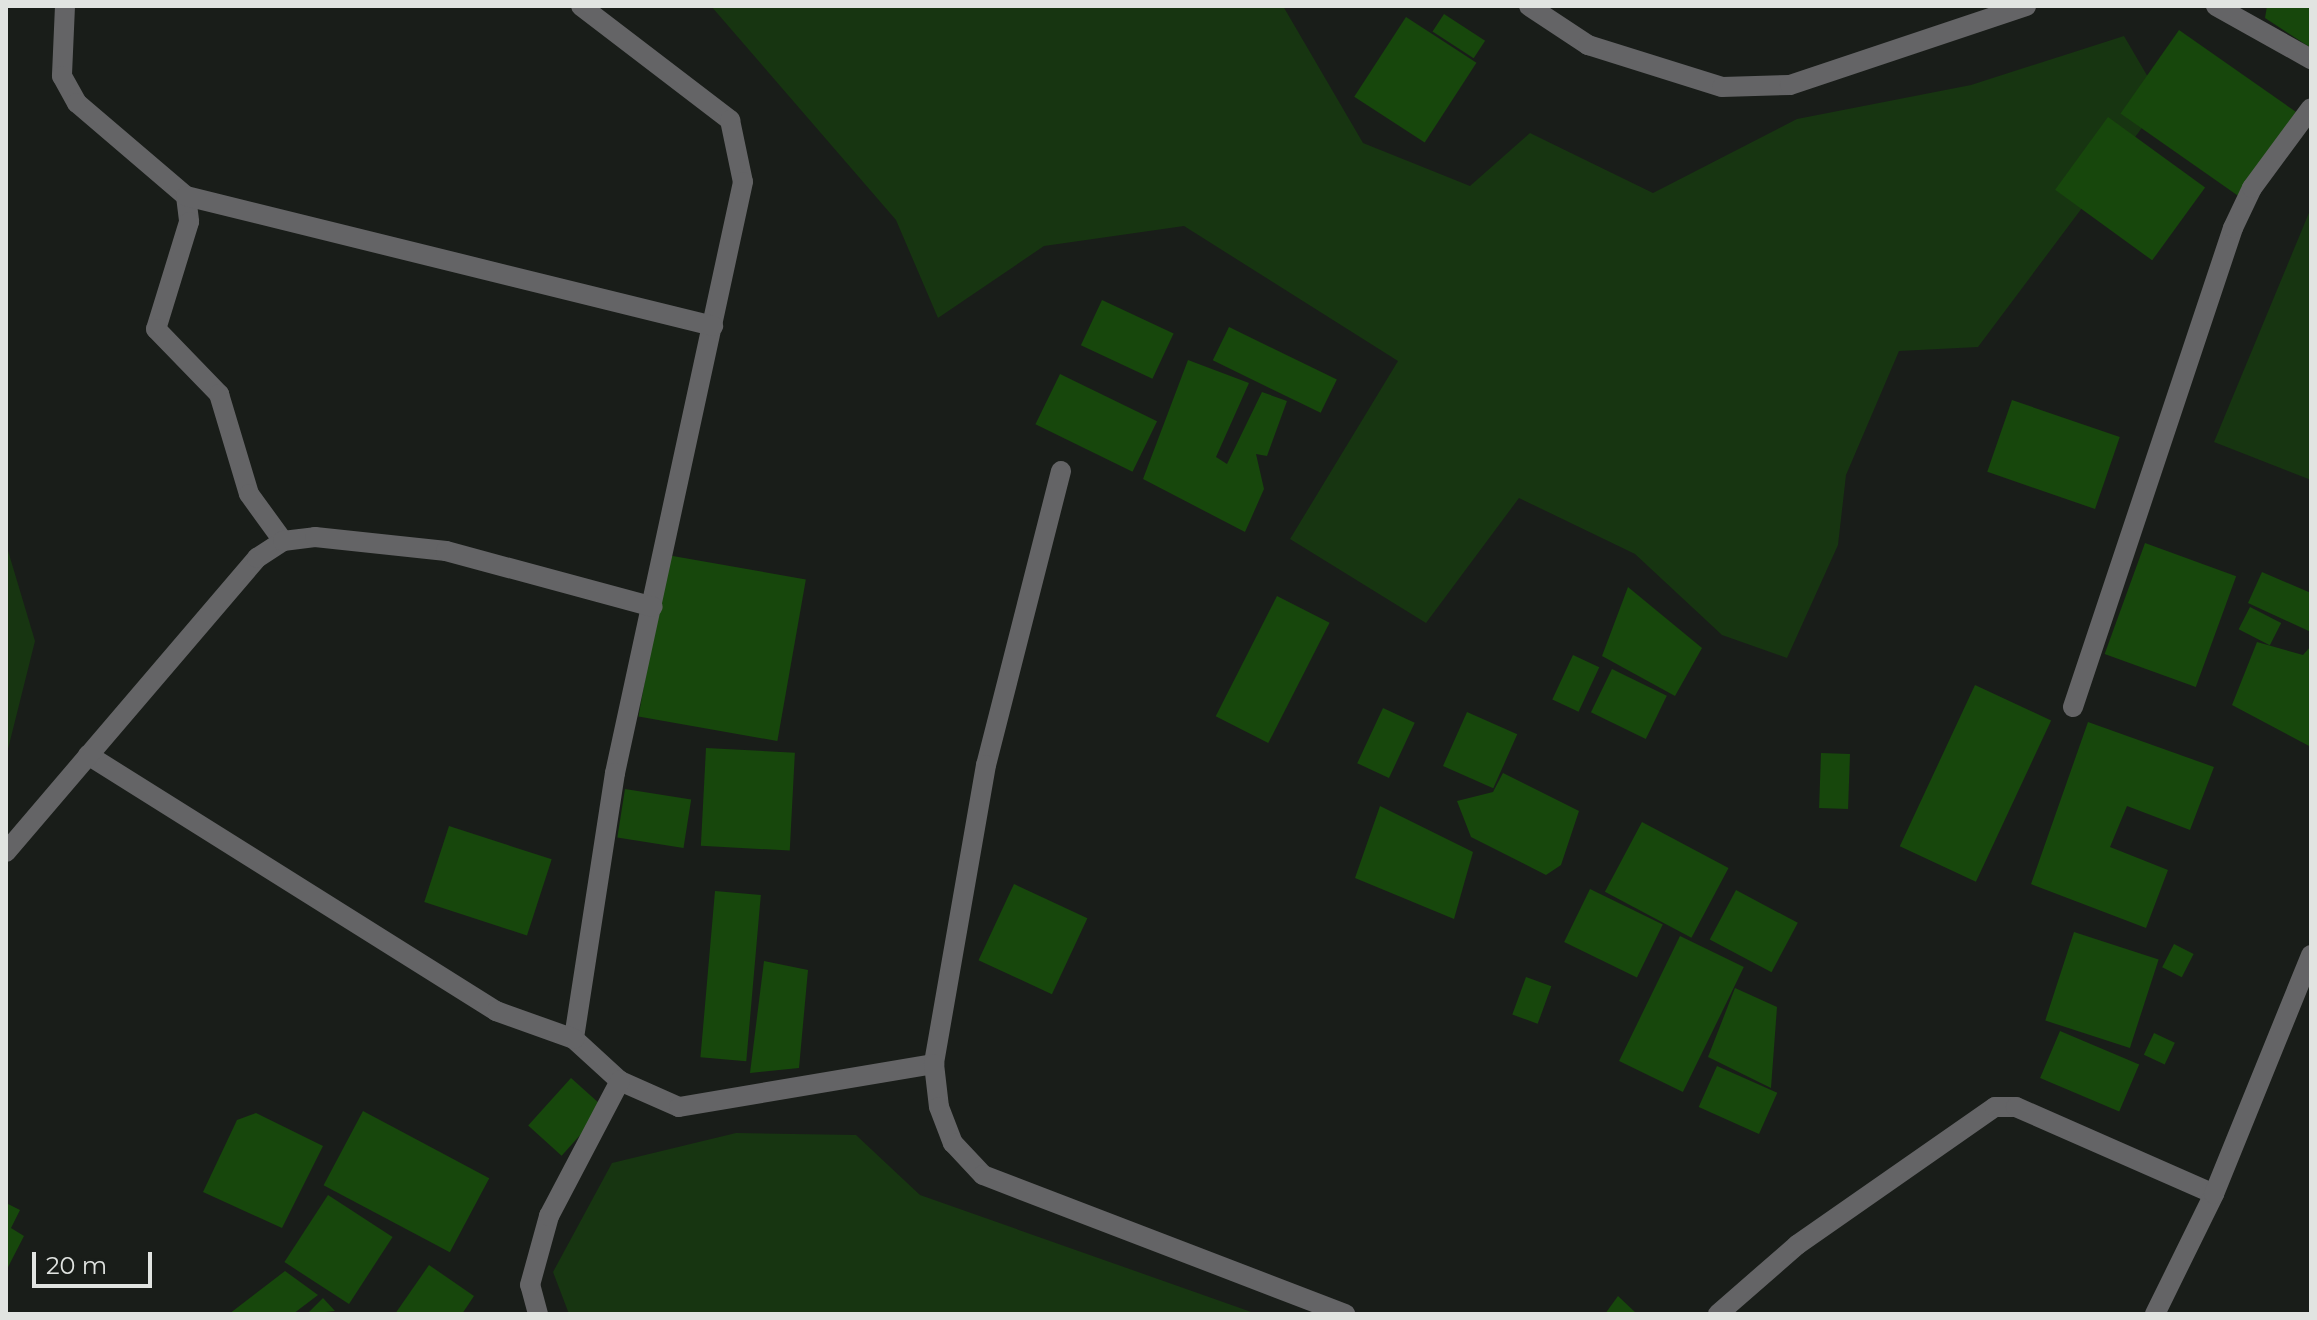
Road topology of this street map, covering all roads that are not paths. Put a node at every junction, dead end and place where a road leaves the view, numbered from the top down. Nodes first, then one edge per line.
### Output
1 (65, 6) edge
2 (581, 6) edge
3 (1529, 6) edge
4 (2026, 6) edge
5 (2216, 6) edge
6 (2311, 59) edge
7 (2311, 108) edge
8 (186, 196) junction
9 (713, 326) junction
10 (1061, 471) dead end
11 (283, 541) junction
12 (653, 607) junction
13 (2073, 707) dead end
14 (88, 755) junction
15 (6, 852) edge
16 (2311, 955) edge
17 (574, 1039) junction
18 (934, 1064) junction
19 (620, 1081) junction
20 (2214, 1194) junction
21 (538, 1314) edge
22 (1345, 1314) edge
23 (1718, 1314) edge
24 (2155, 1314) edge

1 - 8 street
2 - 9 street
3 - 4 street
5 - 6 street
7 - 13 street
8 - 9 street
8 - 11 street
9 - 12 street
10 - 18 street
11 - 12 street
11 - 14 street
12 - 17 street
14 - 15 street
14 - 17 street
16 - 20 street
17 - 19 street
18 - 19 street
18 - 22 street
19 - 21 street
20 - 23 street
20 - 24 street

